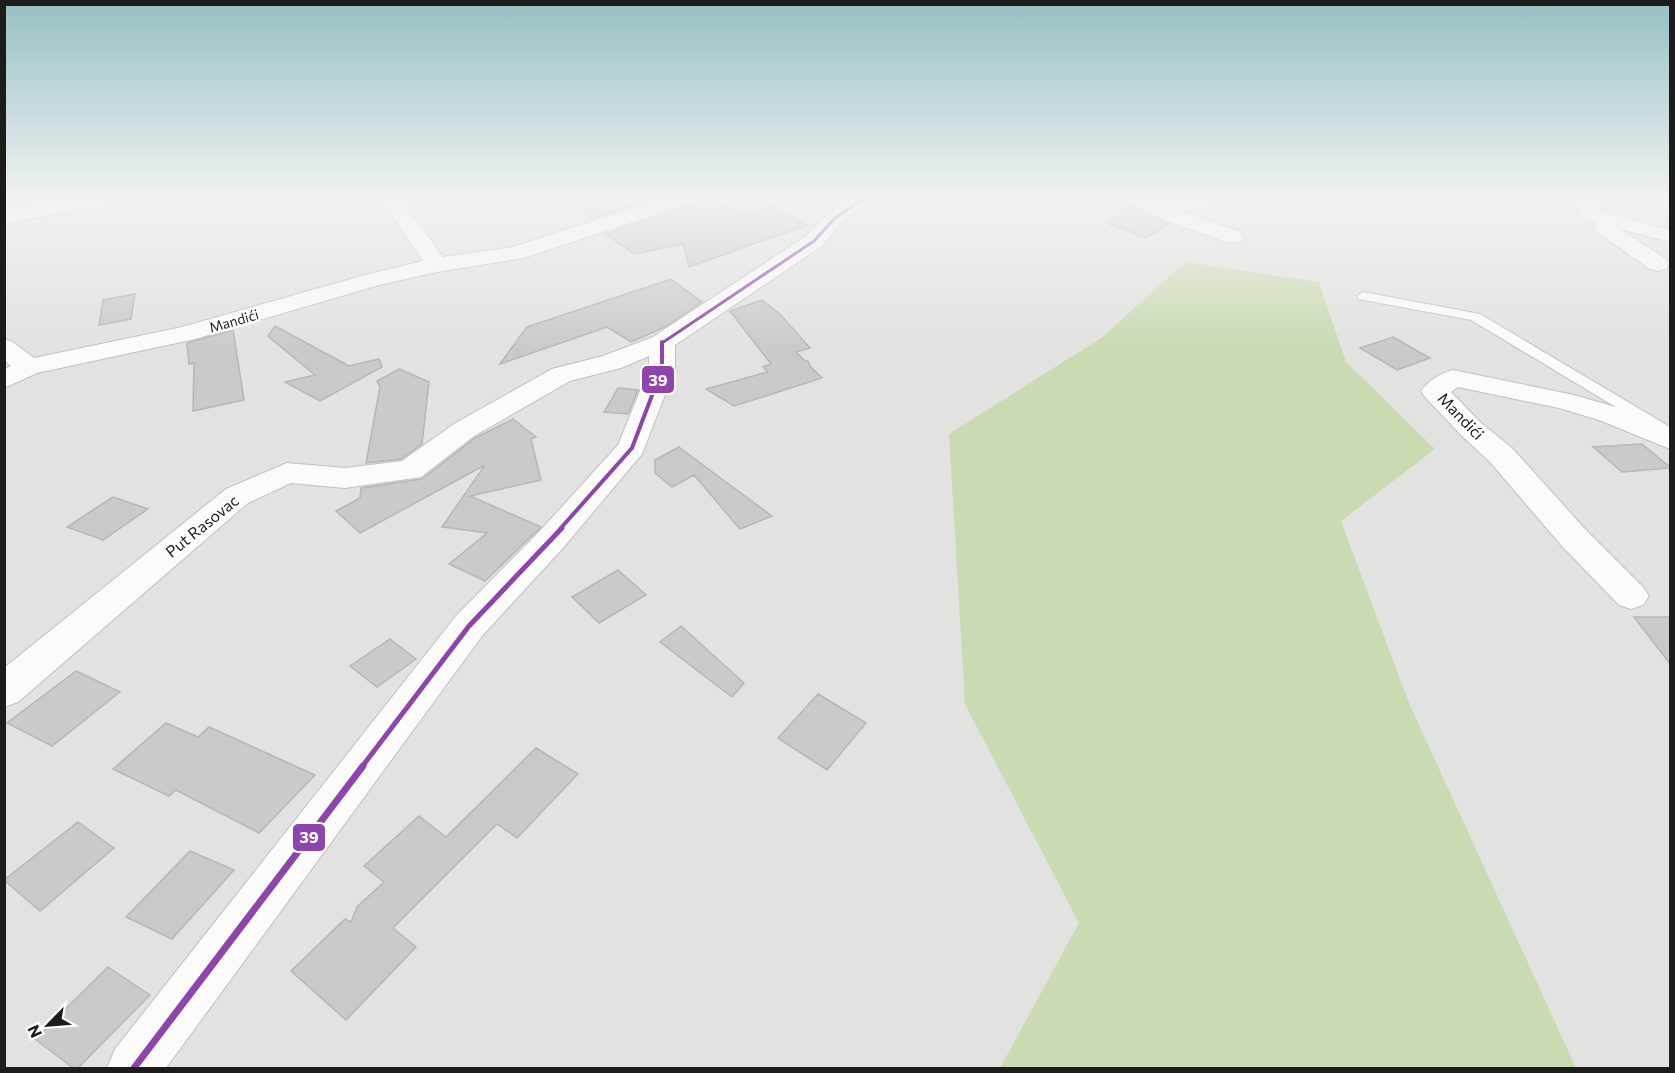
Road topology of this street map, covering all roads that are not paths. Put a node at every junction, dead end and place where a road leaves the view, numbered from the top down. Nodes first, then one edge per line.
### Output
1 (425, 247) edge
2 (534, 247) edge
3 (805, 247) edge
4 (1632, 247) edge
5 (1658, 264) dead end
6 (437, 265) junction
7 (1363, 296) dead end
8 (662, 342) junction
9 (4, 347) edge
10 (29, 367) junction
11 (4, 380) edge
12 (1671, 433) edge
13 (1671, 440) edge
14 (1630, 596) dead end
15 (4, 691) edge
16 (134, 1068) edge

1 - 6 street
2 - 6 street, Mandići
3 - 8 street, Put Rasovac
4 - 5 street
6 - 10 street, Mandići
7 - 12 lane
8 - 15 street, Put Rasovac
8 - 16 street
9 - 10 street
10 - 11 street, Mandići
13 - 14 street, Mandići

